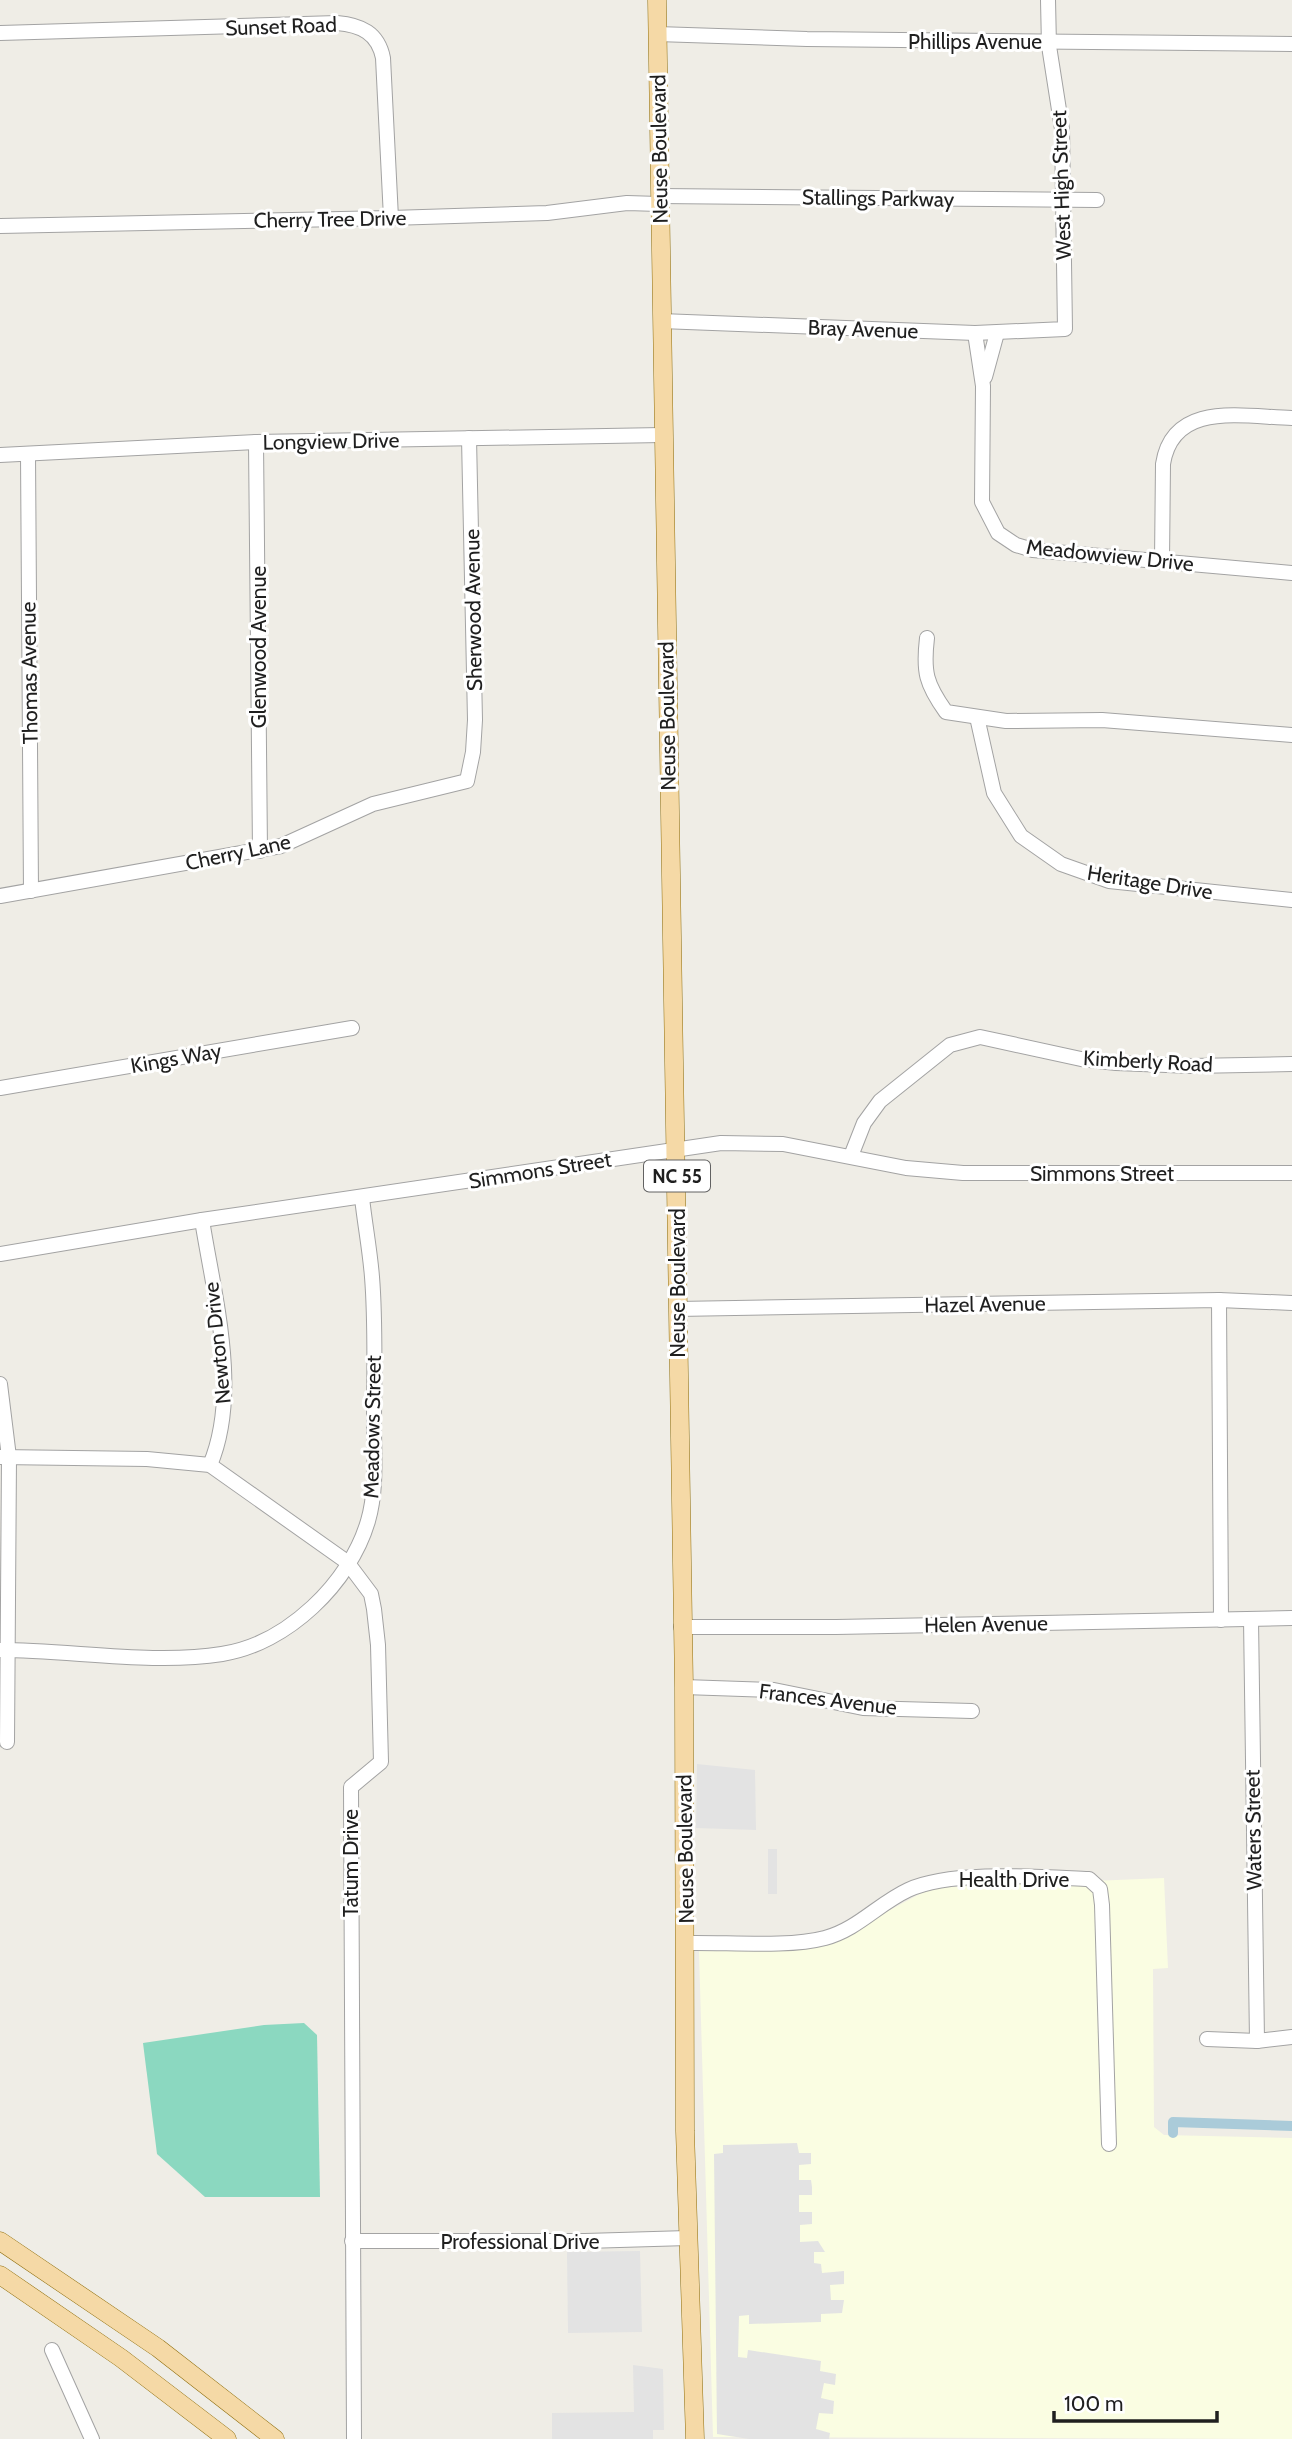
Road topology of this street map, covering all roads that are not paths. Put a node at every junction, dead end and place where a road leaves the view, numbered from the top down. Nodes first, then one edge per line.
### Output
1 (657, 0) edge
2 (1048, 0) edge
3 (0, 33) edge
4 (657, 34) junction
5 (1048, 42) junction
6 (1292, 44) edge
7 (659, 200) junction
8 (1063, 200) junction
9 (1097, 200) dead end
10 (391, 218) junction
11 (0, 226) edge
12 (661, 321) junction
13 (1065, 329) joint
14 (996, 332) junction
15 (975, 333) junction
16 (983, 386) junction
17 (1292, 418) edge
18 (662, 435) junction
19 (469, 438) junction
20 (256, 442) junction
21 (28, 454) junction
22 (0, 455) edge
23 (1162, 561) junction
24 (1292, 573) edge
25 (927, 638) dead end
26 (977, 717) junction
27 (1292, 735) edge
28 (467, 781) joint
29 (260, 851) junction
30 (31, 891) junction
31 (0, 896) edge
32 (1292, 900) edge
33 (352, 1028) dead end
34 (1292, 1064) edge
35 (0, 1088) edge
36 (676, 1148) junction
37 (851, 1156) junction
38 (1292, 1173) edge
39 (362, 1198) junction
40 (202, 1220) junction
41 (0, 1254) edge
42 (1219, 1300) junction
43 (1292, 1303) edge
44 (677, 1309) junction
45 (0, 1384) edge
46 (5, 1457) edge
47 (210, 1465) junction
48 (347, 1562) junction
49 (1292, 1618) edge
50 (1251, 1619) junction
51 (1221, 1620) junction
52 (681, 1627) junction
53 (4, 1650) edge
54 (684, 1687) junction
55 (972, 1711) dead end
56 (7, 1742) dead end
57 (686, 1943) junction
58 (1292, 2037) edge
59 (1207, 2039) dead end
60 (1257, 2041) junction
61 (1110, 2144) dead end
62 (688, 2238) junction
63 (0, 2241) edge
64 (352, 2241) junction
65 (0, 2275) edge
66 (52, 2350) dead end
67 (92, 2439) edge
68 (227, 2439) edge
69 (275, 2439) edge
70 (354, 2439) edge
71 (695, 2439) edge

1 - 4 main road, Neuse Boulevard / NC 55
2 - 5 street, West High Street
3 - 10 street, Sunset Road
4 - 5 street, Phillips Avenue
4 - 7 main road, Neuse Boulevard / NC 55
5 - 6 street, Phillips Avenue
5 - 8 street, West High Street
7 - 8 street, Stallings Parkway
7 - 10 street, Cherry Tree Drive
7 - 12 main road, Neuse Boulevard / NC 55
8 - 9 street, Stallings Parkway
8 - 13 street, West High Street
10 - 11 street, Cherry Tree Drive
12 - 15 street, Bray Avenue
12 - 18 main road, Neuse Boulevard / NC 55
13 - 14 street, Bray Avenue
14 - 15 street, Bray Avenue
14 - 16 street, Meadowview Drive
15 - 16 street, Meadowview Drive
16 - 23 street, Meadowview Drive
17 - 23 street
18 - 19 street, Longview Drive
18 - 36 main road, Neuse Boulevard / NC 55
19 - 20 street, Longview Drive
19 - 28 street, Sherwood Avenue
20 - 21 street, Longview Drive
20 - 29 street, Glenwood Avenue
21 - 22 street, Longview Drive
21 - 30 street, Thomas Avenue
23 - 24 street, Meadowview Drive
25 - 26 street
26 - 27 street
26 - 32 street, Heritage Drive
28 - 29 street, Cherry Lane
29 - 30 street, Cherry Lane
30 - 31 street, Cherry Lane
33 - 35 street, Kings Way
34 - 37 street, Kimberly Road
36 - 37 street, Simmons Street
36 - 39 street, Simmons Street
36 - 44 main road, Neuse Boulevard / NC 55
37 - 38 street, Simmons Street
39 - 40 street, Simmons Street
39 - 48 street, Meadows Street
40 - 41 street, Simmons Street
40 - 47 street, Newton Drive
42 - 43 street, Hazel Avenue
42 - 44 street, Hazel Avenue
42 - 51 street
44 - 52 main road, Neuse Boulevard / NC 55
45 - 46 street
46 - 47 street, Tatum Drive
46 - 53 street
47 - 48 street, Tatum Drive
48 - 53 street, Meadows Street
48 - 64 street, Tatum Drive
49 - 50 street, Helen Avenue
50 - 51 street, Helen Avenue
50 - 60 street, Waters Street
51 - 52 street, Helen Avenue
52 - 54 main road, Neuse Boulevard / NC 55
53 - 56 street
54 - 55 street, Frances Avenue
54 - 57 main road, Neuse Boulevard / NC 55
57 - 61 street, Health Drive
57 - 62 main road, Neuse Boulevard / NC 55
58 - 60 street
59 - 60 street
62 - 64 street, Professional Drive
62 - 71 main road, Neuse Boulevard / NC 55
63 - 69 main road
64 - 70 street, Tatum Drive
65 - 68 main road
66 - 67 street

